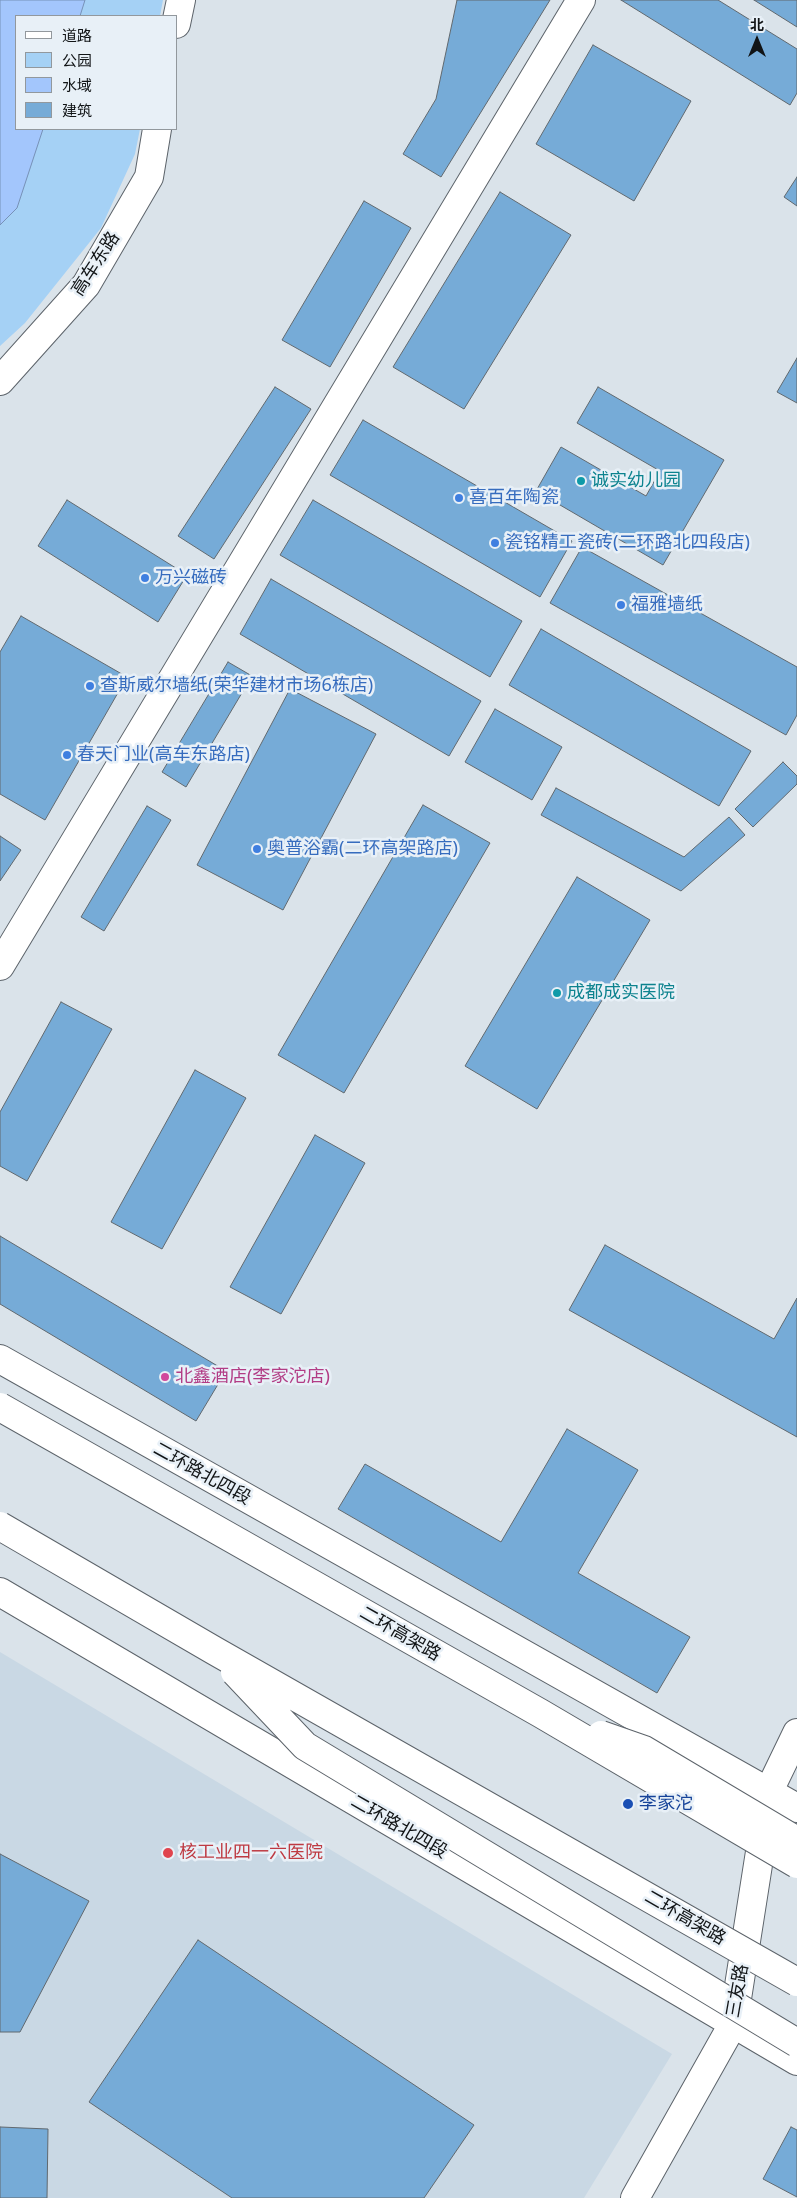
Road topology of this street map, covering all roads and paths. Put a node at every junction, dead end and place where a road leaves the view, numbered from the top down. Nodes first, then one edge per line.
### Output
1 (180, 0) edge
2 (581, 0) edge
3 (178, 15) edge
4 (157, 130) edge
5 (0, 381) edge
6 (0, 966) edge
7 (0, 1359) edge
8 (0, 1407) edge
9 (0, 1526) edge
10 (0, 1592) edge
11 (215, 1651) junction
12 (540, 1713) junction
13 (797, 1733) edge
14 (769, 1791) junction
15 (797, 1808) edge
16 (797, 1840) edge
17 (797, 1864) edge
18 (797, 1982) edge
19 (733, 2024) junction
20 (797, 2043) edge
21 (797, 2062) edge
22 (635, 2198) edge

1 - 3 main road
2 - 6 main road
4 - 5 main road, 高车东路
7 - 14 main road, 二环路北四段
8 - 12 main road, 二环高架路, bridge
9 - 11 main road, 二环高架路, bridge
10 - 19 main road, 二环路北四段
11 - 18 main road, 二环高架路, bridge
11 - 20 main road, bridge
12 - 16 main road, bridge
12 - 17 main road, 二环高架路, bridge
13 - 14 main road, 三友路
14 - 15 main road, 二环路北四段
14 - 19 main road, 三友路
19 - 21 main road, 二环路北四段
19 - 22 main road, 三友路

